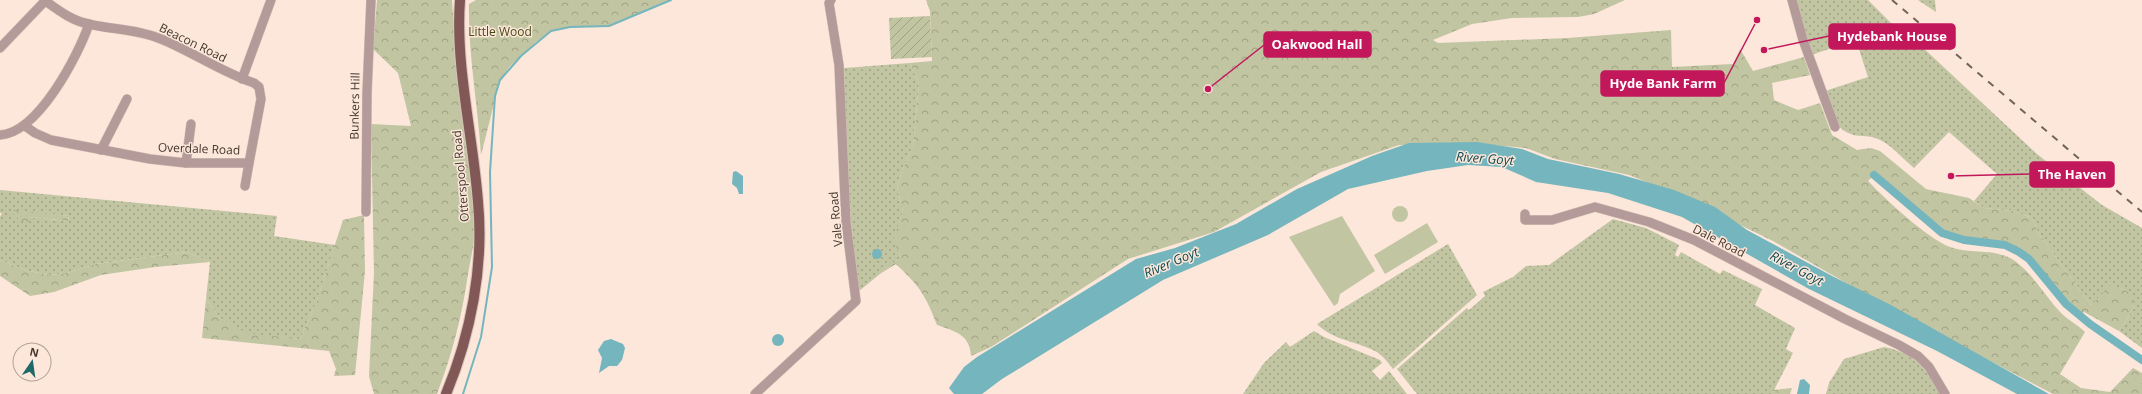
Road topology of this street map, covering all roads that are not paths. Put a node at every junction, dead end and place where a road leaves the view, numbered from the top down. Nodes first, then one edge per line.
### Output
1 (44, 0) edge
2 (271, 0) edge
3 (371, 0) edge
4 (460, 0) edge
5 (831, 0) edge
6 (1792, 0) edge
7 (89, 24) junction
8 (0, 48) edge
9 (242, 79) junction
10 (127, 99) dead end
11 (191, 124) dead end
12 (25, 126) junction
13 (1835, 127) dead end
14 (0, 135) edge
15 (101, 150) junction
16 (186, 163) junction
17 (248, 163) junction
18 (245, 186) dead end
19 (366, 212) dead end
20 (1525, 214) dead end
21 (446, 394) edge
22 (755, 394) edge
23 (1945, 394) edge

1 - 7 street, Beacon Road
1 - 8 street
2 - 9 street
3 - 19 street, Bunkers Hill
4 - 21 main road, Otterspool Road
5 - 22 street, Vale Road
6 - 13 street
7 - 9 street, Beacon Road
7 - 12 street
9 - 17 street, Overdale Road
10 - 15 street
11 - 16 street
12 - 14 street
12 - 15 street, Overdale Road
15 - 16 street, Overdale Road
16 - 17 street, Overdale Road
17 - 18 street
20 - 23 street, Dale Road

